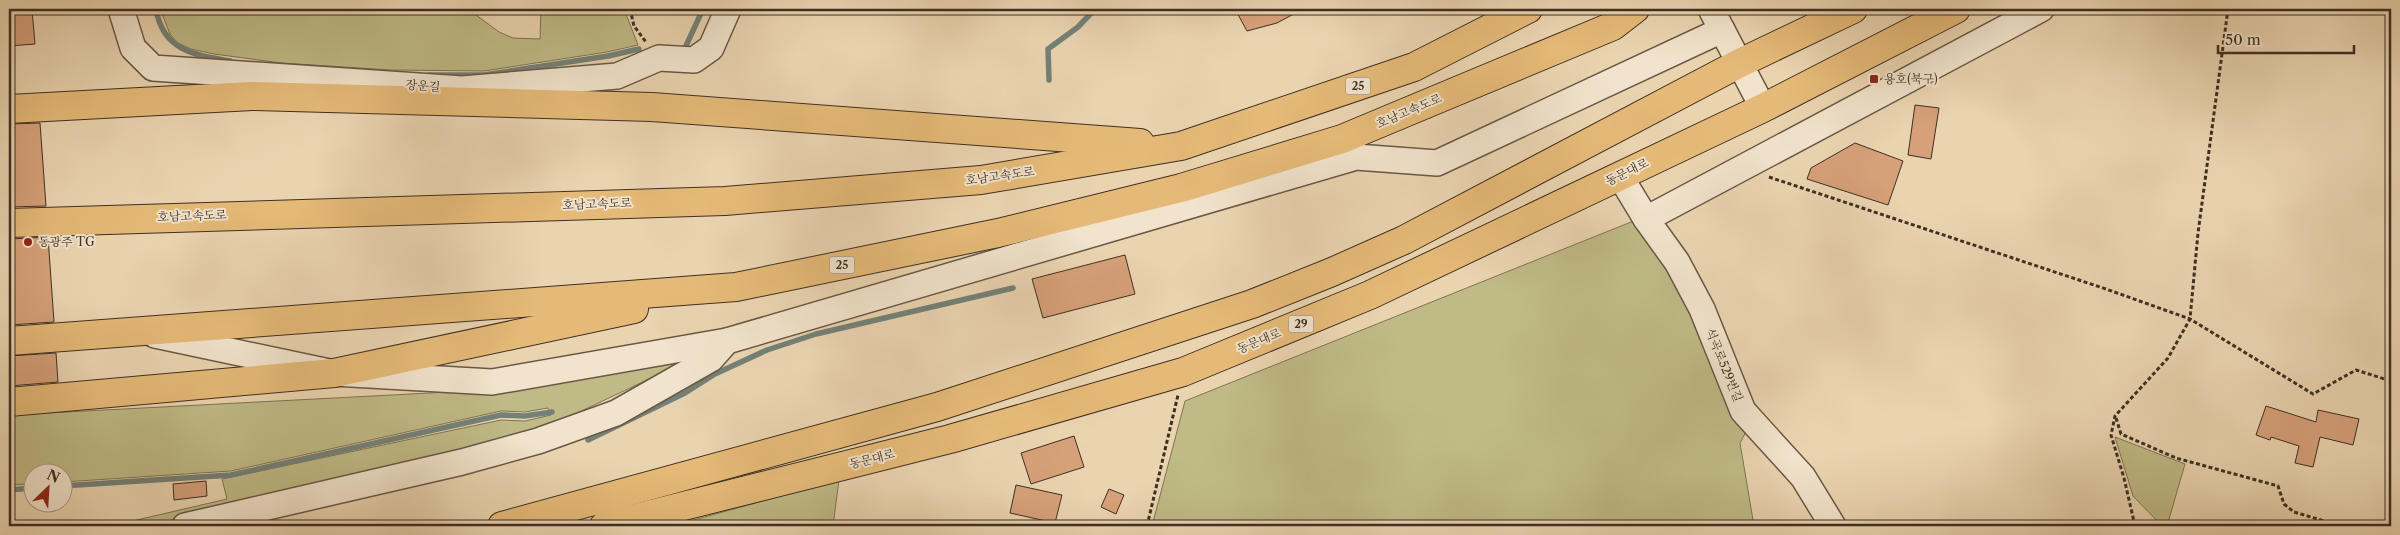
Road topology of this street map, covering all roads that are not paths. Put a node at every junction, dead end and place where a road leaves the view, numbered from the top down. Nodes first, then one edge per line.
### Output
1 (121, 9) edge
2 (728, 9) edge
3 (1528, 9) edge
4 (1635, 9) edge
5 (1852, 9) edge
6 (1956, 9) edge
7 (2041, 9) edge
8 (1717, 19) edge
9 (1740, 63) junction
10 (1763, 108) junction
11 (9, 109) edge
12 (1181, 146) junction
13 (1620, 176) junction
14 (1646, 218) junction
15 (9, 223) edge
16 (998, 233) junction
17 (140, 331) junction
18 (727, 340) junction
19 (9, 341) edge
20 (334, 372) junction
21 (9, 402) edge
22 (184, 526) edge
23 (502, 526) edge
24 (604, 526) edge
25 (1833, 526) edge

1 - 2 street, 장운길
3 - 12 main road, 호남고속도로 / 25
4 - 16 main road, 호남고속도로 / 25
5 - 9 main road
6 - 10 main road, 동문대로 / 29
7 - 14 street
8 - 9 street
8 - 18 street
9 - 10 street
9 - 23 main road
10 - 13 main road, 동문대로 / 29
11 - 12 main road, 호남고속도로
12 - 15 main road, 호남고속도로 / 25
13 - 14 street, 석곡로529번길
13 - 24 main road, 동문대로 / 29
14 - 25 street, 석곡로529번길
16 - 17 main road, 호남고속도로 / 25
16 - 20 main road, 호남고속도로
17 - 19 main road, 호남고속도로 / 25
17 - 20 street
18 - 20 street
18 - 22 street
20 - 21 main road, 호남고속도로

